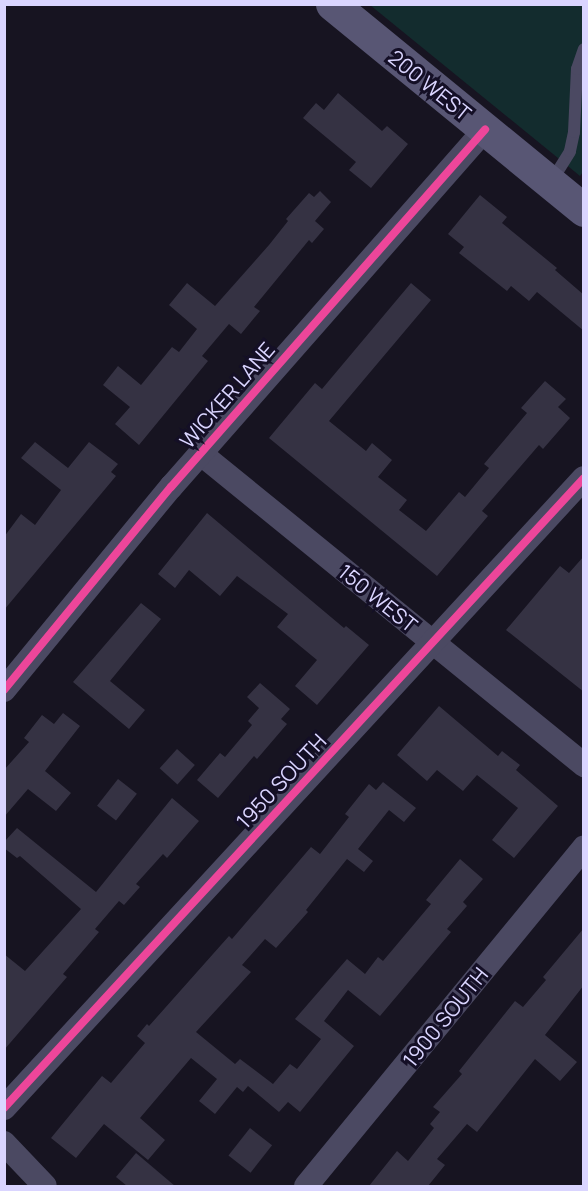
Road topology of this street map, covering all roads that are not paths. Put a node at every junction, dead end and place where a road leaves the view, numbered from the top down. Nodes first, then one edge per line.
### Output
1 (332, 4) edge
2 (584, 49) edge
3 (484, 129) junction
4 (550, 183) junction
5 (584, 210) edge
6 (200, 453) junction
7 (584, 478) edge
8 (433, 642) junction
9 (4, 690) edge
10 (584, 765) edge
11 (584, 847) edge
12 (4, 1108) edge
13 (4, 1143) edge
14 (45, 1186) edge
15 (306, 1186) edge

1 - 3 street, 200 WEST
2 - 4 lane
3 - 4 street, 200 WEST
3 - 6 street, WICKER LANE
4 - 5 street, 200 WEST
6 - 8 street, 150 WEST
6 - 9 street, WICKER LANE
7 - 8 street, 1950 SOUTH
8 - 10 street, 150 WEST
8 - 12 street, 1950 SOUTH
11 - 15 street, 1900 SOUTH
13 - 14 street

